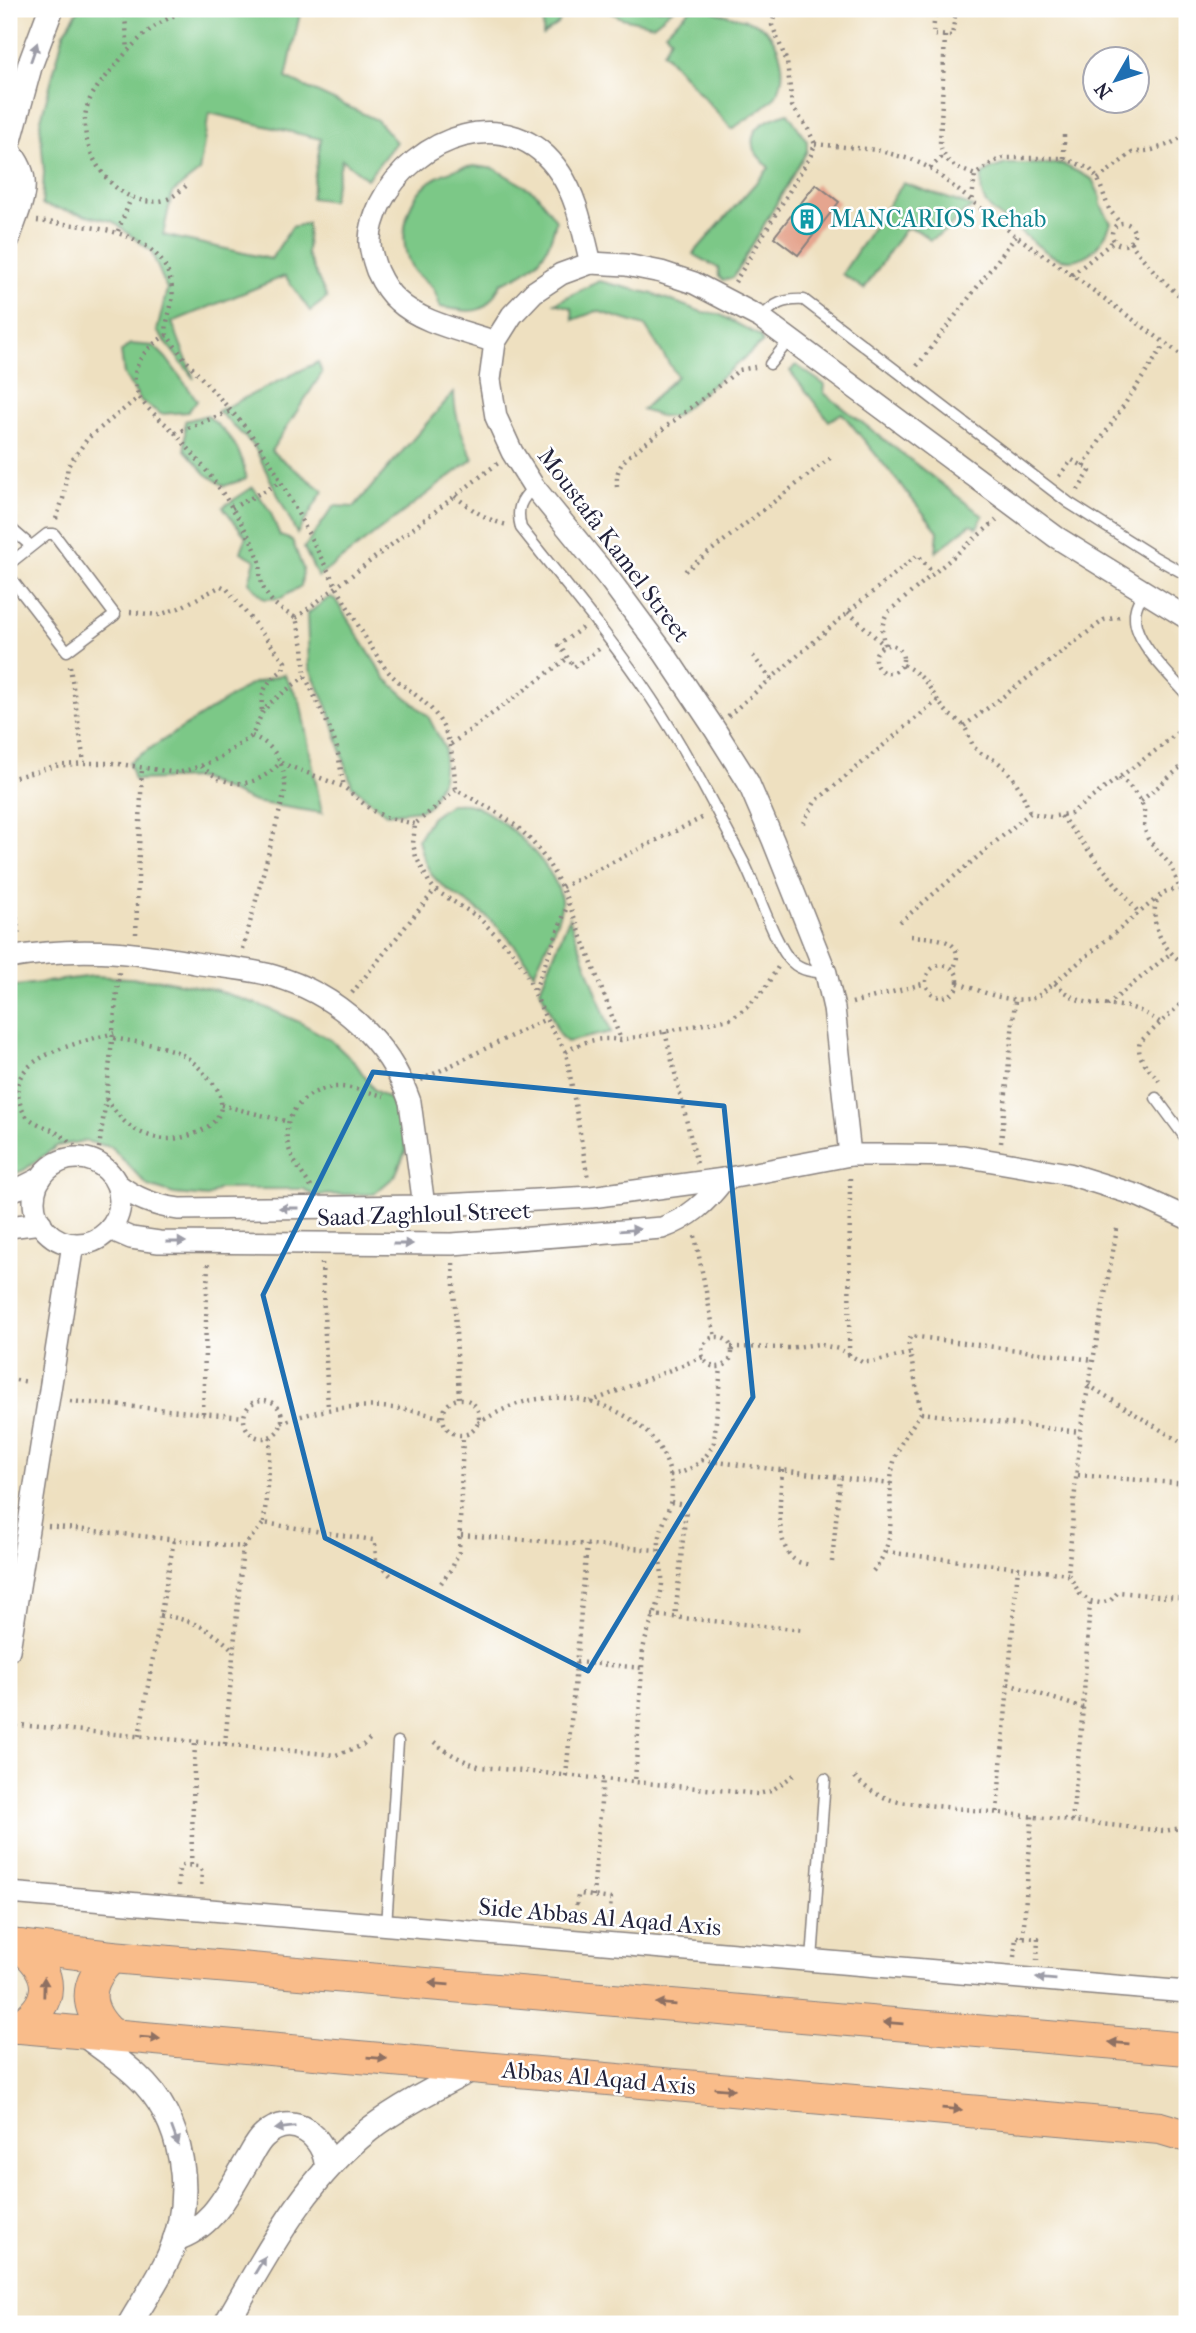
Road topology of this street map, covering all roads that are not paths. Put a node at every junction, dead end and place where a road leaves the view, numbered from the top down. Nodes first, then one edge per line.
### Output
1 (51, 9) edge
2 (9, 142) edge
3 (9, 150) edge
4 (9, 239) edge
5 (591, 263) junction
6 (761, 318) junction
7 (790, 339) junction
8 (495, 342) junction
9 (764, 365) road end
10 (534, 487) junction
11 (9, 527) edge
12 (31, 546) junction
13 (9, 564) edge
14 (1187, 575) edge
15 (9, 576) edge
16 (1143, 592) junction
17 (1187, 618) edge
18 (1187, 695) edge
19 (15, 957) edge
20 (826, 973) junction
21 (1156, 1098) dead end
22 (1187, 1140) edge
23 (850, 1155) junction
24 (41, 1178) junction
25 (723, 1180) junction
26 (117, 1184) junction
27 (9, 1191) edge
28 (425, 1206) junction
29 (1187, 1218) edge
30 (41, 1223) junction
31 (9, 1227) edge
32 (110, 1229) junction
33 (73, 1244) junction
34 (9, 1650) edge
35 (398, 1742) dead end
36 (825, 1779) dead end
37 (9, 1894) edge
38 (386, 1926) junction
39 (15, 1946) edge
40 (111, 1957) junction
41 (812, 1960) junction
42 (1187, 1992) edge
43 (13, 2026) edge
44 (97, 2034) junction
45 (1187, 2049) edge
46 (476, 2067) junction
47 (1187, 2136) edge
48 (327, 2168) junction
49 (175, 2239) junction
50 (130, 2324) edge
51 (226, 2324) edge

2 -> 1 street
3 - 4 street
5 - 6 street, Moustafa Kamel Street
5 - 8 street, Moustafa Kamel Street
5 - 8 street
6 - 7 street, Moustafa Kamel Street
6 - 14 lane
7 - 9 lane
7 - 16 street, Moustafa Kamel Street
8 - 10 street, Moustafa Kamel Street
10 - 20 street, Moustafa Kamel Street
10 - 20 lane
11 - 12 lane
12 - 13 lane
12 - 15 lane
16 - 17 street, Moustafa Kamel Street
16 - 18 lane
19 - 28 street
20 - 23 street, Moustafa Kamel Street
21 - 22 lane
23 - 25 street, Saad Zaghloul Street
23 - 29 street, Saad Zaghloul Street
24 - 26 street
24 - 27 street
24 - 30 street
25 - 28 street, Saad Zaghloul Street
32 -> 25 street, Saad Zaghloul Street
28 -> 26 street, Saad Zaghloul Street
26 - 32 street
30 - 31 street
30 - 33 street
32 - 33 street
33 - 34 street
35 - 38 lane
36 - 41 lane
37 - 38 street, Side Abbas Al Aqad Axis
38 - 41 street, Side Abbas Al Aqad Axis
39 - 40 main road
43 -> 39 main road
40 - 44 main road
45 -> 40 main road
42 -> 41 street, Side Abbas Al Aqad Axis
43 - 44 main road, Abbas Al Aqad Axis
44 -> 46 main road, Abbas Al Aqad Axis
44 -> 49 street
46 -> 47 main road, Abbas Al Aqad Axis
46 - 48 street
48 -> 49 street
51 -> 48 street
49 - 50 street

